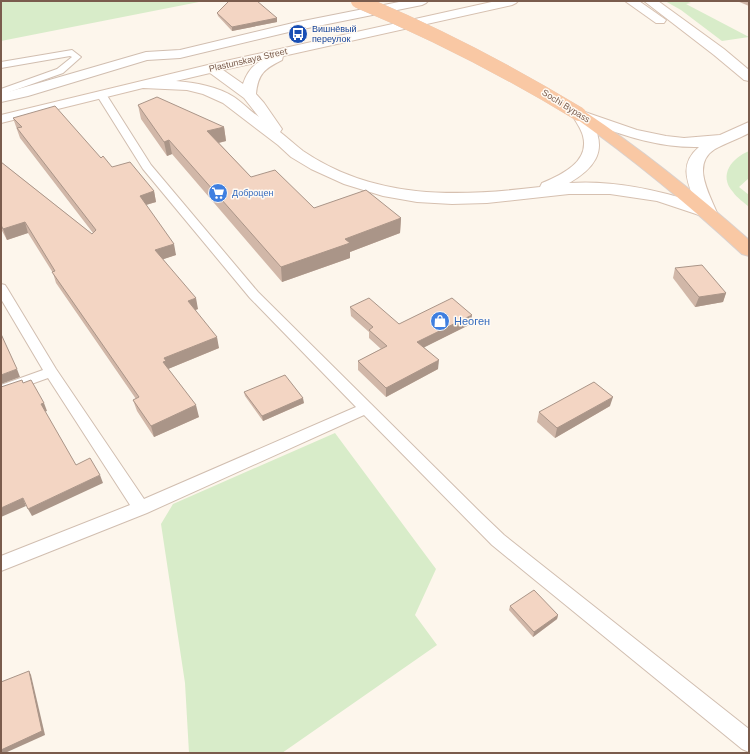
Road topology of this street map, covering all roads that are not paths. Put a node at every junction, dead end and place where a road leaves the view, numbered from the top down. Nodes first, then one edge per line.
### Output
1 (358, 1) edge
2 (422, 1) edge
3 (512, 1) edge
4 (624, 1) edge
5 (643, 2) edge
6 (288, 51) junction
7 (1, 65) edge
8 (212, 68) junction
9 (749, 78) edge
10 (143, 84) junction
11 (1, 92) edge
12 (101, 94) junction
13 (249, 95) junction
14 (1, 98) edge
15 (228, 100) junction
16 (579, 114) junction
17 (1, 119) edge
18 (749, 127) edge
19 (722, 139) junction
20 (281, 140) junction
21 (539, 191) junction
22 (708, 213) junction
23 (749, 250) edge
24 (1, 288) edge
25 (51, 372) junction
26 (1, 390) edge
27 (367, 408) junction
28 (141, 508) junction
29 (1, 564) edge
30 (749, 742) edge

1 - 16 highway, Sochi Bypass, bridge
2 - 14 main road
3 - 6 main road, Plastunskaya Street
4 - 5 main road
5 - 9 main road
6 - 8 main road, Plastunskaya Street
6 - 13 main road
7 - 11 lane
8 - 10 main road, Plastunskaya Street
8 - 13 main road
8 - 15 main road
10 - 12 main road, Plastunskaya Street
10 - 15 main road
12 - 17 main road, Plastunskaya Street
12 - 27 lane
13 - 20 main road
15 - 20 main road
16 - 19 main road
16 - 21 main road
16 - 22 highway, Sochi Bypass
18 - 19 main road
19 - 22 main road
20 - 21 main road
21 - 22 main road
22 - 23 highway, Sochi Bypass
24 - 25 lane
25 - 26 lane
25 - 28 lane
27 - 28 lane
27 - 30 lane
28 - 29 lane

